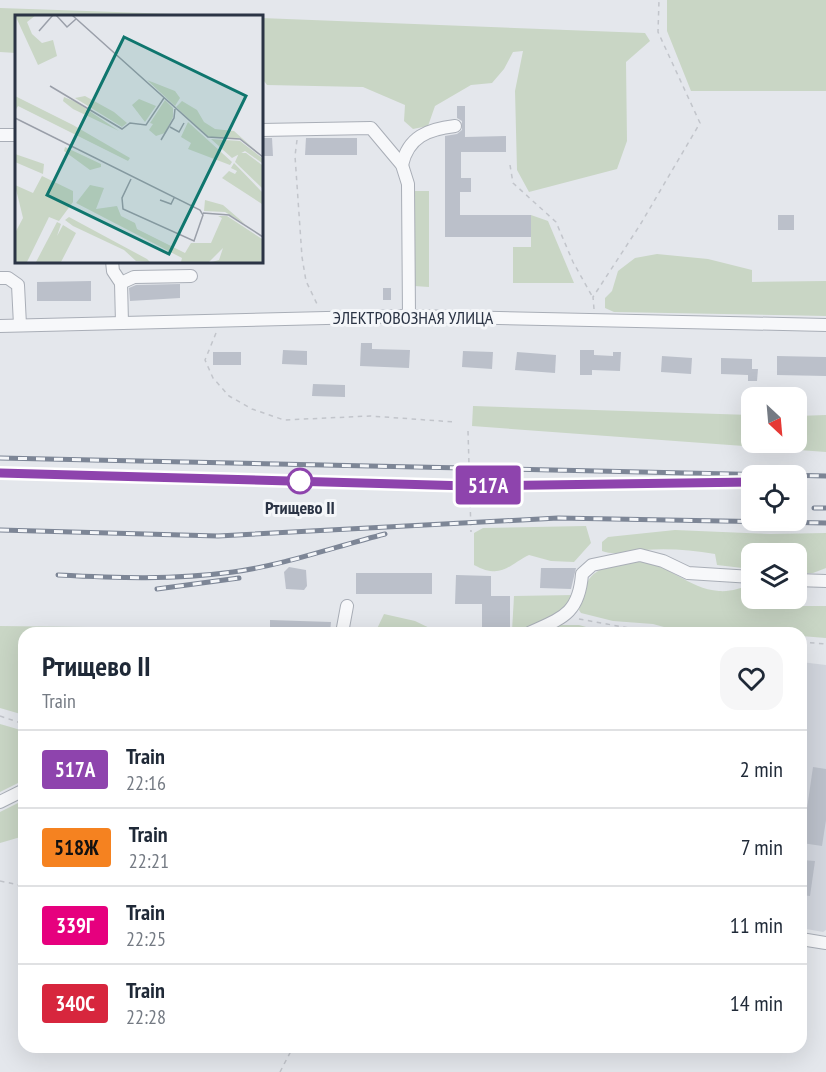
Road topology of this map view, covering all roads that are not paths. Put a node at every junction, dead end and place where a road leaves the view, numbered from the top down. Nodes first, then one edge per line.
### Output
1 (455, 126) dead end
2 (262, 130) edge
3 (402, 165) junction
4 (112, 262) edge
5 (191, 276) dead end
6 (0, 278) edge
7 (121, 283) junction
8 (409, 315) junction
9 (122, 323) junction
10 (20, 325) junction
11 (826, 325) edge
12 (0, 326) edge
13 (741, 576) edge
14 (807, 580) edge
15 (826, 581) edge
16 (347, 606) dead end
17 (343, 627) edge
18 (542, 627) edge
19 (18, 793) edge
20 (0, 802) edge
21 (807, 940) edge
22 (826, 943) edge

1 - 3 street
2 - 3 street
3 - 8 street
4 - 7 street
5 - 7 street
6 - 10 street
7 - 9 street
8 - 9 street, ЭЛЕКТРОВОЗНАЯ УЛИЦА
8 - 11 street, ЭЛЕКТРОВОЗНАЯ УЛИЦА
9 - 10 street, ЭЛЕКТРОВОЗНАЯ УЛИЦА
10 - 12 street, ЭЛЕКТРОВОЗНАЯ УЛИЦА
13 - 18 street
14 - 15 street
16 - 17 street
19 - 20 street
21 - 22 street

